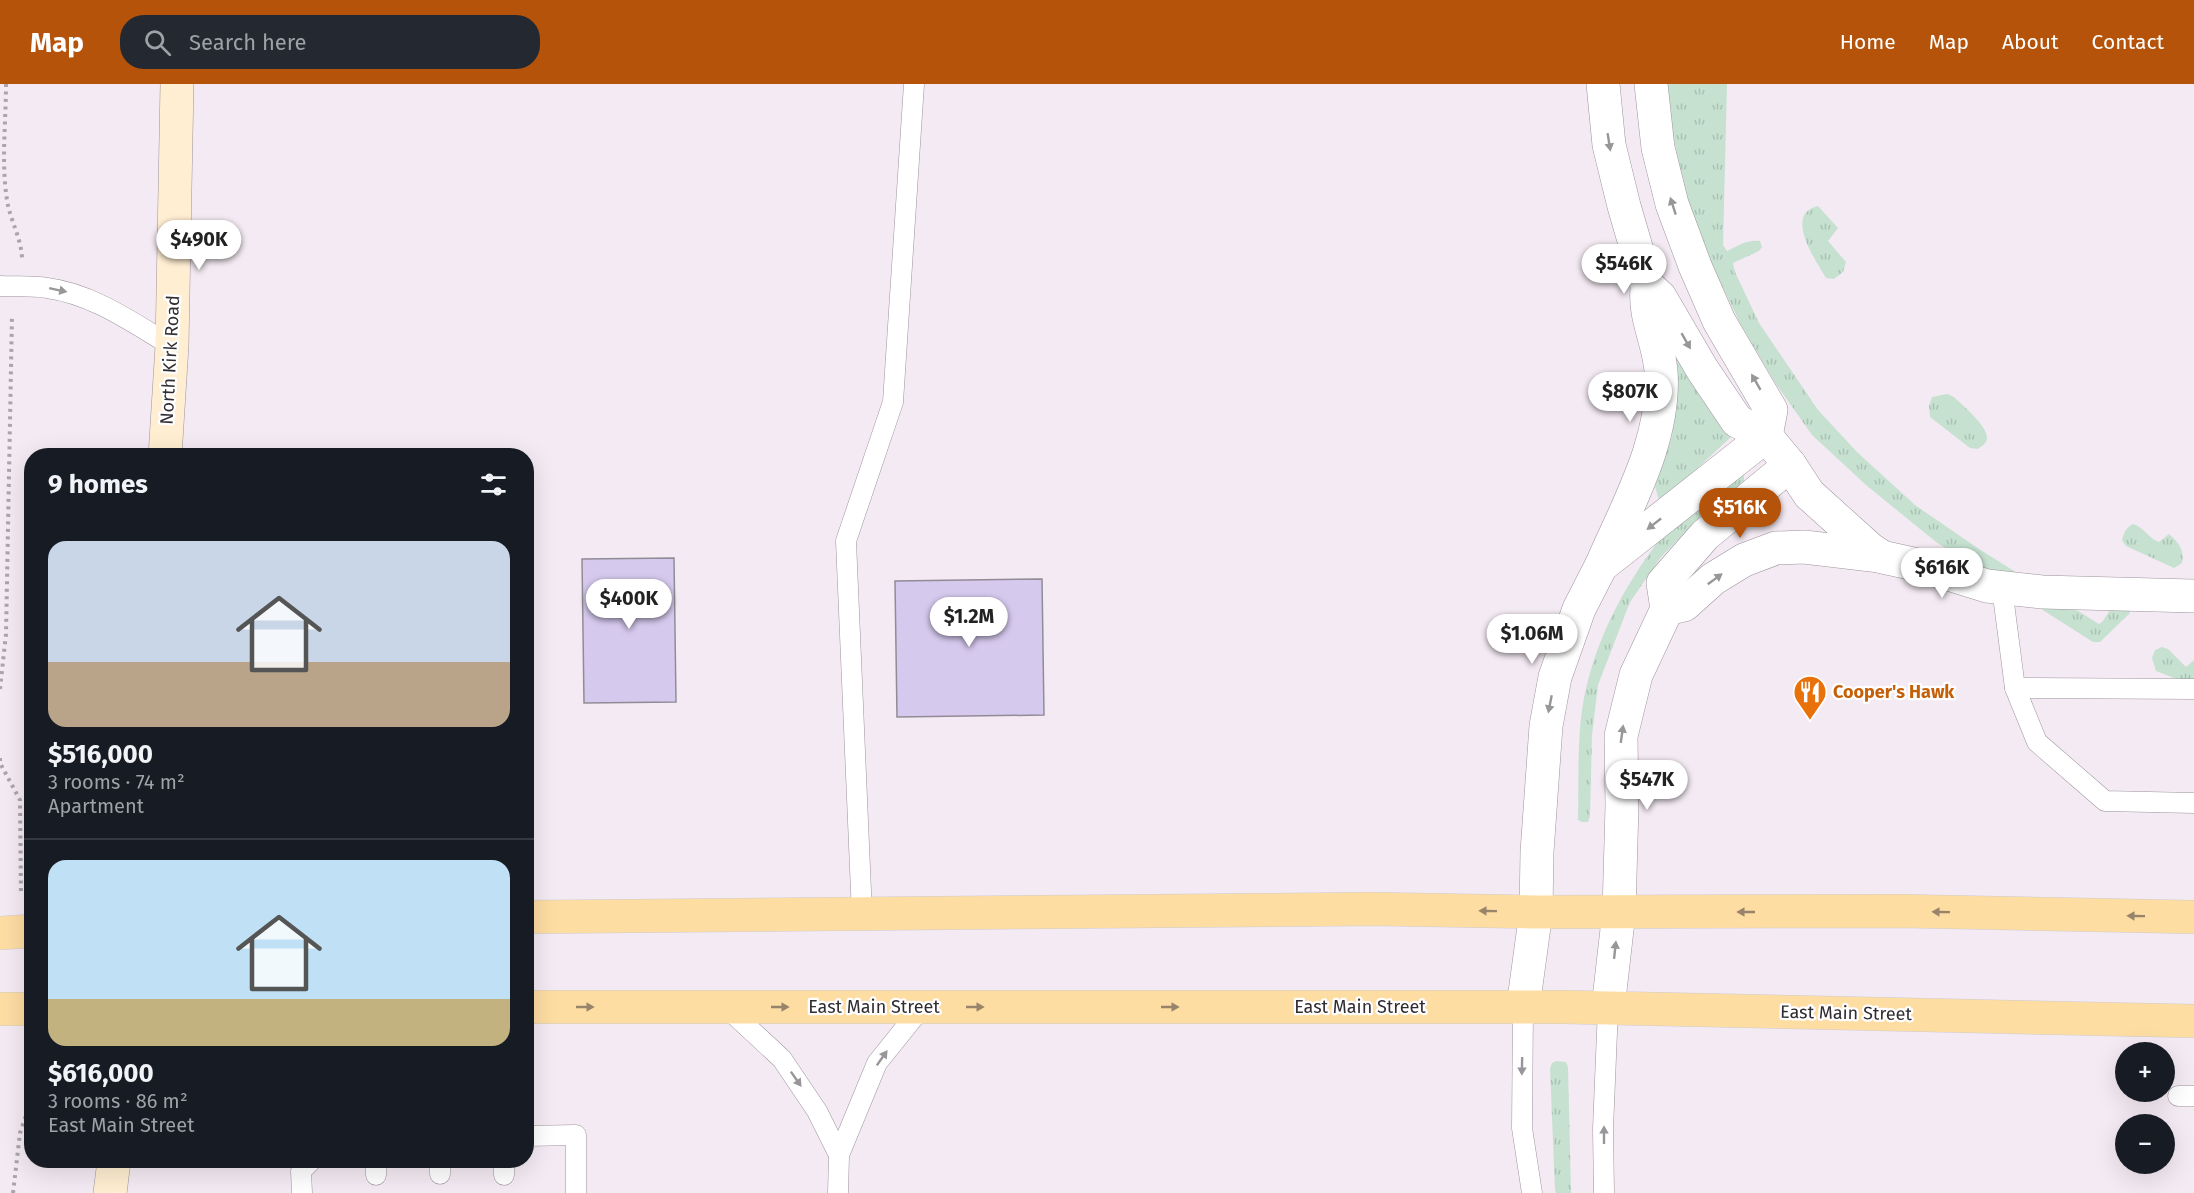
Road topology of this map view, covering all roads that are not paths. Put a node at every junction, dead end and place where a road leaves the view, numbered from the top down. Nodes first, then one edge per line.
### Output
1 (177, 84) edge
2 (914, 84) edge
3 (1603, 84) edge
4 (1651, 84) edge
5 (1647, 285) junction
6 (6, 287) edge
7 (172, 346) junction
8 (1766, 436) junction
9 (166, 448) edge
10 (1790, 465) junction
11 (1882, 557) junction
12 (1601, 566) junction
13 (2002, 588) junction
14 (2194, 596) edge
15 (1667, 609) junction
16 (2015, 688) junction
17 (2194, 689) edge
18 (2194, 803) edge
19 (1536, 912) junction
20 (1619, 912) junction
21 (862, 915) junction
22 (534, 917) edge
23 (2194, 917) edge
24 (24, 932) edge
25 (0, 933) edge
26 (534, 1007) edge
27 (726, 1007) junction
28 (922, 1007) junction
29 (1523, 1007) junction
30 (1608, 1008) junction
31 (0, 1009) edge
32 (24, 1009) edge
33 (2194, 1021) edge
34 (534, 1136) edge
35 (839, 1155) junction
36 (113, 1168) edge
37 (304, 1168) edge
38 (110, 1193) edge
39 (302, 1193) edge
40 (576, 1193) edge
41 (838, 1193) edge
42 (1532, 1193) edge
43 (1604, 1193) edge

1 - 7 main road, North Kirk Road
2 - 21 lane
3 -> 5 street
8 -> 4 street
5 -> 8 street
5 - 12 street
6 -> 7 lane
7 - 9 main road, North Kirk Road
8 - 10 street
8 -> 12 street
10 - 11 street
10 - 15 street
11 - 13 street
15 -> 11 street
12 -> 19 street
13 - 14 street
13 - 16 lane
20 -> 15 street
16 - 17 lane
16 - 18 lane
19 - 20 main road
19 -> 21 main road
19 - 29 street
23 -> 20 main road
30 -> 20 street
21 - 22 main road
24 - 25 main road
26 -> 27 main road, East Main Street
27 -> 28 main road, East Main Street
27 -> 35 lane
28 -> 29 main road, East Main Street
35 -> 28 lane
29 - 30 main road, East Main Street
29 -> 42 lane
30 - 33 main road, East Main Street
43 -> 30 lane
31 - 32 main road
34 - 40 lane
35 - 41 lane
36 - 38 main road
37 - 39 lane

